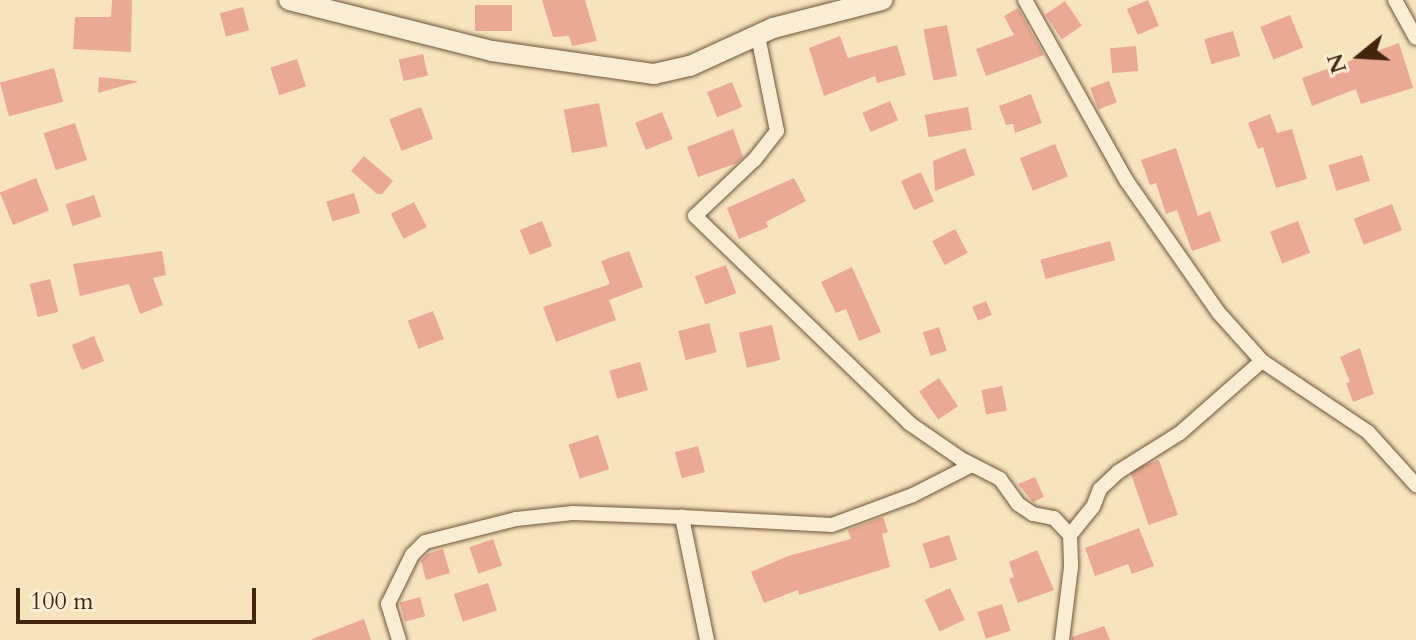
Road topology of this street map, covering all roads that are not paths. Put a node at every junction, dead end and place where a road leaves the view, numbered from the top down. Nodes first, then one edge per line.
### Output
1 (289, 0) edge
2 (882, 0) edge
3 (1025, 0) edge
4 (1395, 0) edge
5 (758, 36) junction
6 (1416, 38) edge
7 (1262, 361) junction
8 (972, 465) junction
9 (1416, 485) edge
10 (682, 517) junction
11 (1070, 535) junction
12 (399, 640) edge
13 (707, 640) edge
14 (1062, 640) edge

1 - 5 main road
2 - 5 main road
3 - 7 street
4 - 6 street
5 - 8 street
7 - 9 street
7 - 11 street
8 - 10 street
8 - 11 street
10 - 12 street
10 - 13 street
11 - 14 street

